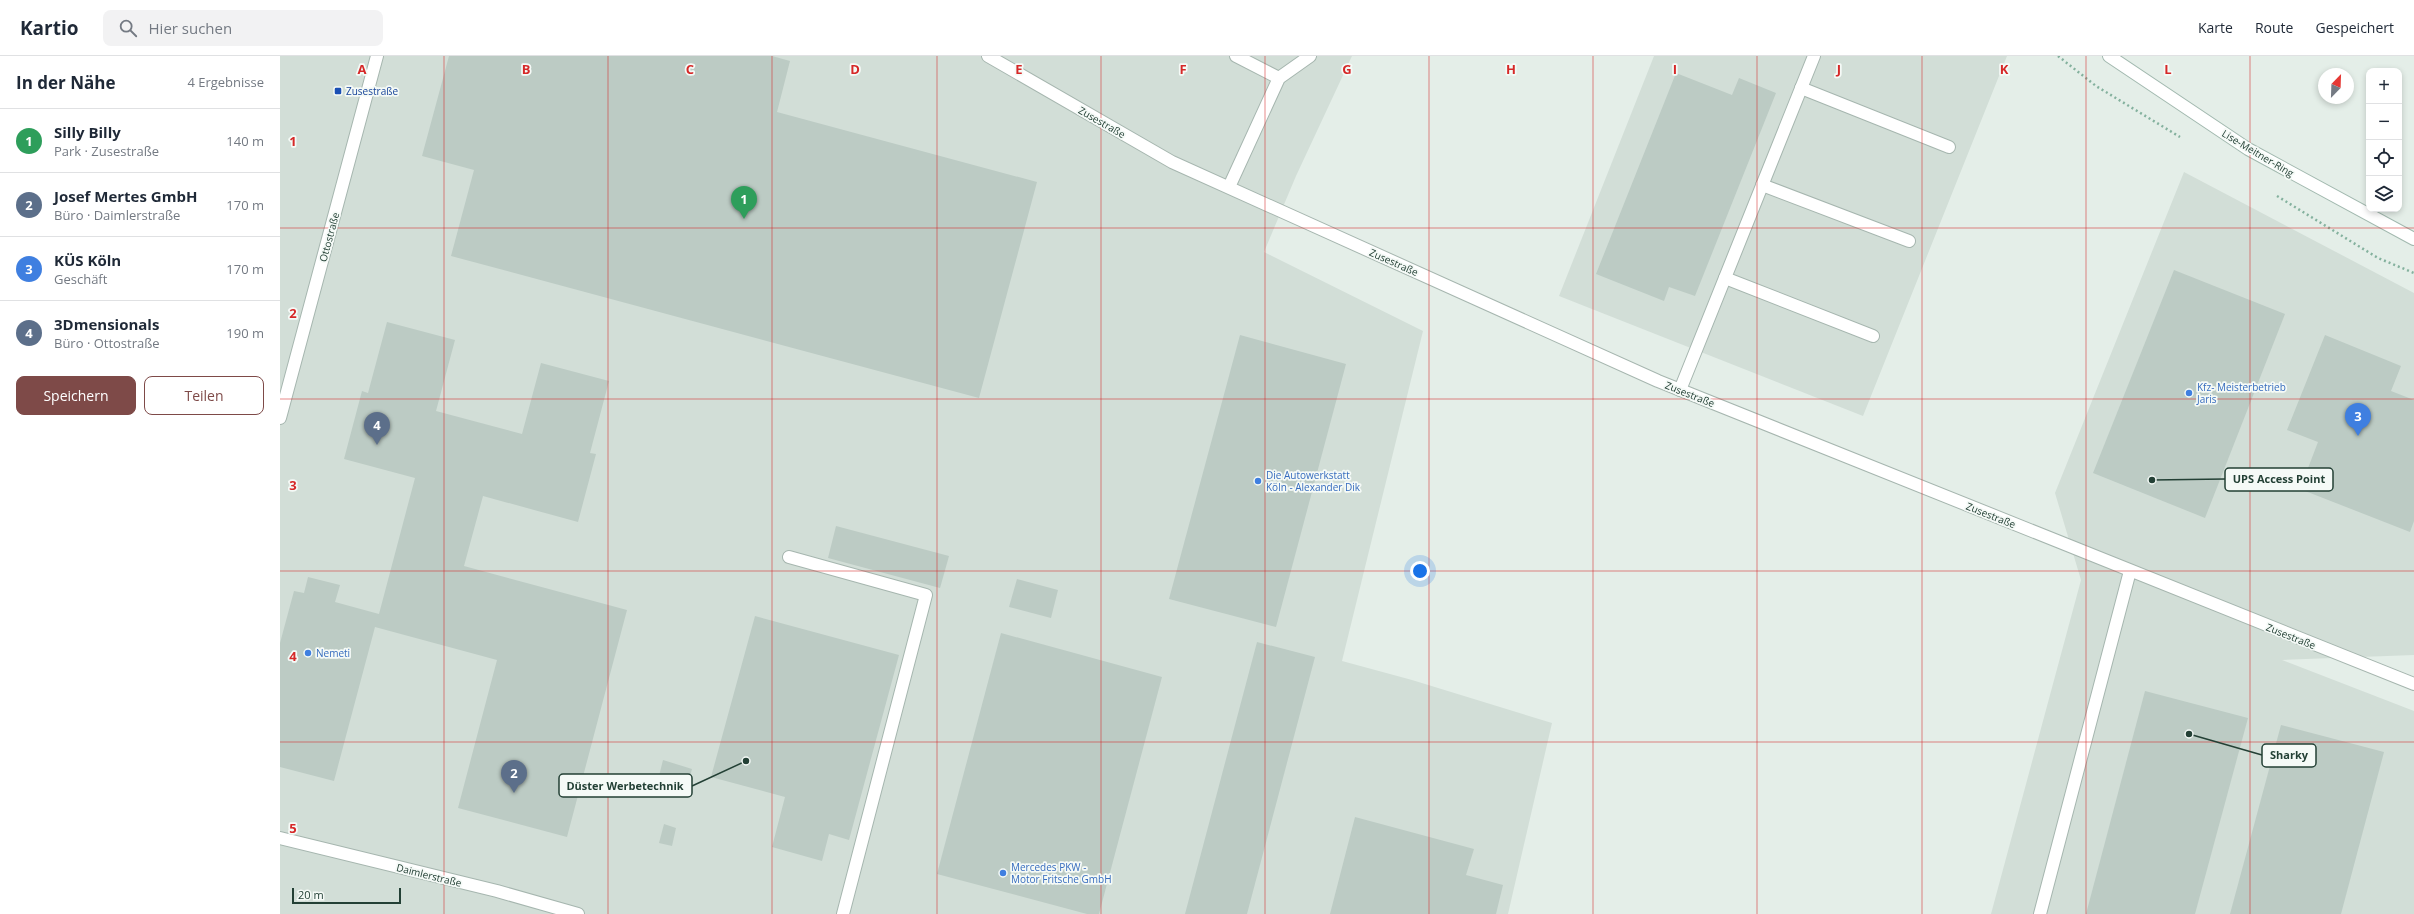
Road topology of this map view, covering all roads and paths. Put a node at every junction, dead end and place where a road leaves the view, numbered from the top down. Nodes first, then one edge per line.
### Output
1 (377, 56) edge
2 (988, 56) edge
3 (1236, 56) edge
4 (1310, 56) edge
5 (1814, 56) edge
6 (2109, 56) edge
7 (1279, 78) junction
8 (1801, 88) junction
9 (1949, 147) dead end
10 (1762, 184) junction
11 (1228, 187) junction
12 (2414, 239) edge
13 (1910, 241) dead end
14 (1725, 278) junction
15 (1873, 336) dead end
16 (1680, 390) junction
17 (280, 418) edge
18 (789, 557) dead end
19 (2130, 571) junction
20 (2414, 684) edge
21 (280, 838) edge
22 (578, 914) edge
23 (843, 914) edge
24 (2040, 914) edge

1 - 17 street, Ottostraße
2 - 11 street, Zusestraße
3 - 7 street
4 - 7 street
5 - 8 street
6 - 12 street, Lise-Meitner-Ring
7 - 11 street
8 - 9 street
8 - 10 street
10 - 13 street
10 - 14 street
11 - 16 street, Zusestraße
14 - 15 street
14 - 16 street
16 - 19 street, Zusestraße
18 - 23 street
19 - 20 street, Zusestraße
19 - 24 street
21 - 22 street, Daimlerstraße

